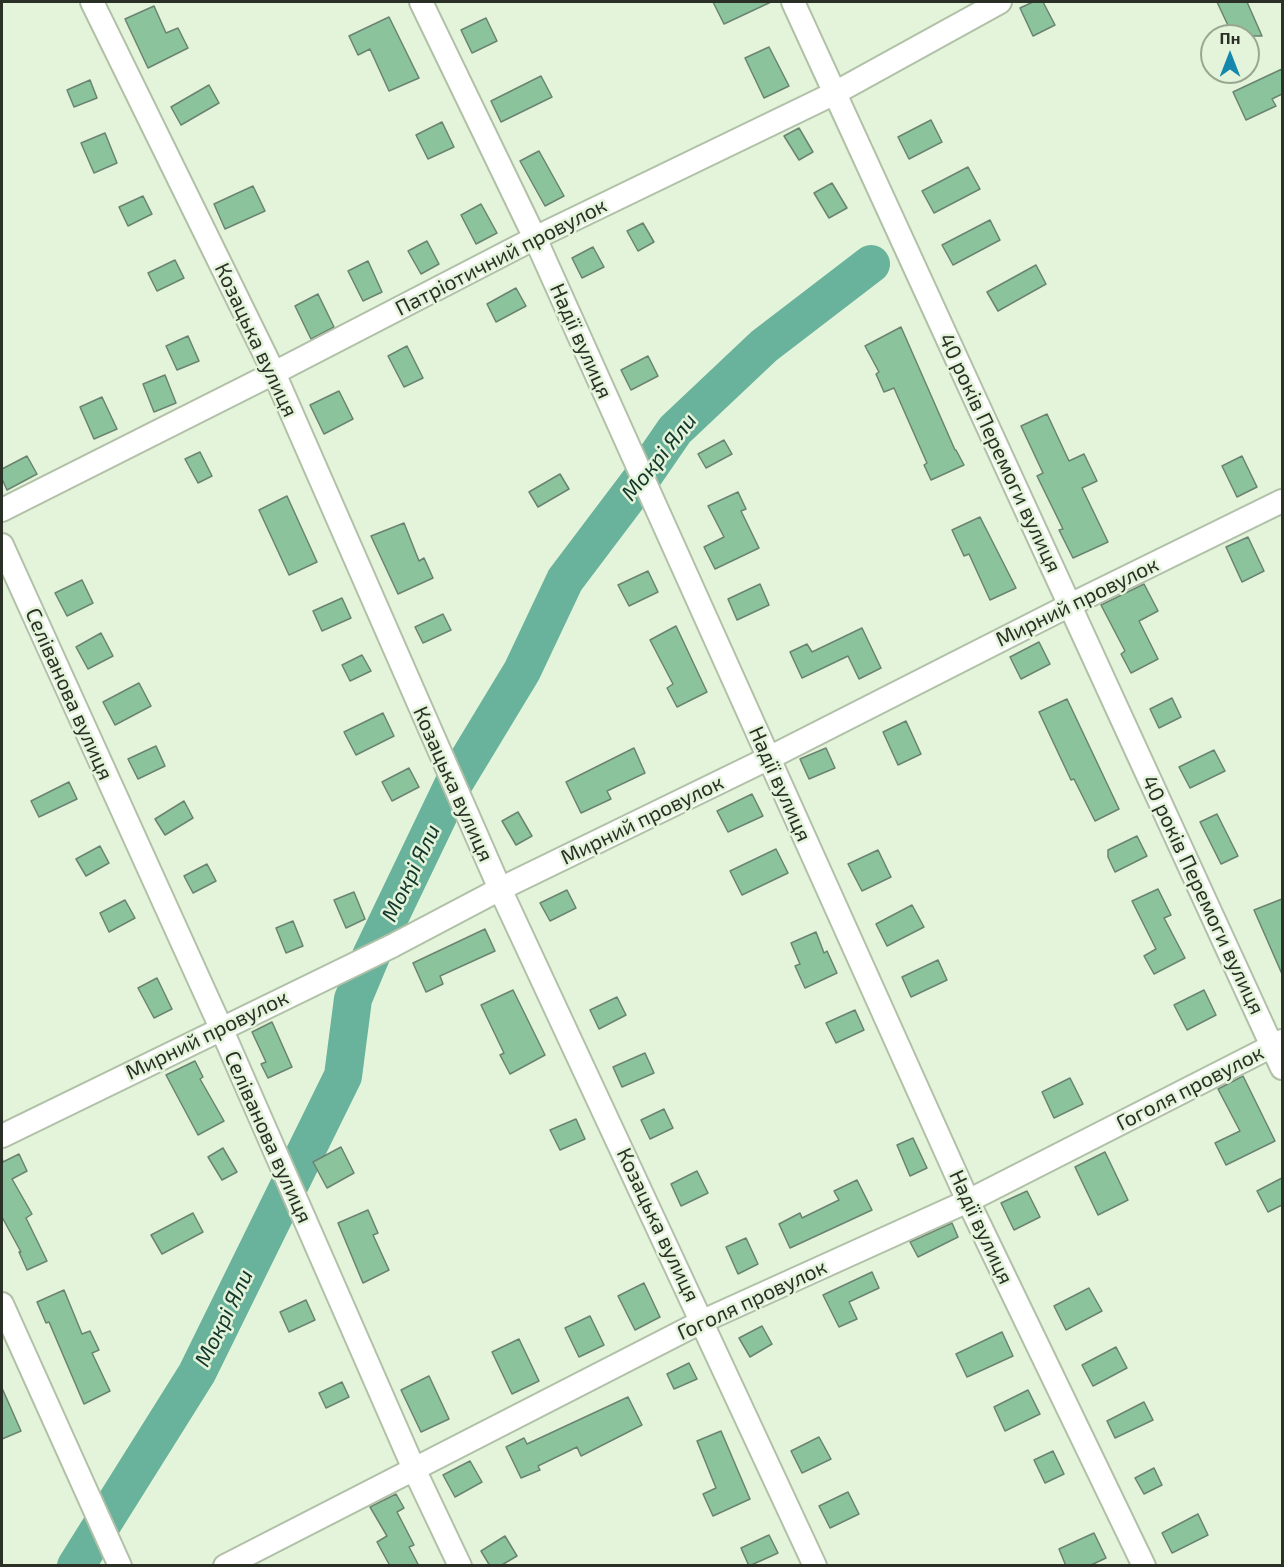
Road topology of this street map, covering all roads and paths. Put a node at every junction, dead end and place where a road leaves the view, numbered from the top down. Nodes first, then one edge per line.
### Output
1 (92, 2) edge
2 (421, 2) edge
3 (793, 2) edge
4 (1000, 2) edge
5 (835, 93) junction
6 (535, 238) junction
7 (274, 373) junction
8 (1282, 501) edge
9 (2, 510) edge
10 (2, 545) edge
11 (1070, 605) junction
12 (769, 758) junction
13 (500, 889) junction
14 (220, 1028) junction
15 (1277, 1043) edge
16 (1282, 1068) edge
17 (2, 1137) edge
18 (968, 1201) junction
19 (2, 1304) edge
20 (703, 1321) junction
21 (414, 1469) junction
22 (120, 1566) edge
23 (225, 1566) edge
24 (460, 1566) edge
25 (815, 1566) edge
26 (1144, 1566) edge

1 - 7 street, Козацька вулиця
2 - 6 street, Надії вулиця
3 - 5 street, 40 років Перемоги вулиця
4 - 5 street, Патріотичний провулок
5 - 6 street, Патріотичний провулок
5 - 11 street, 40 років Перемоги вулиця
6 - 7 street, Патріотичний провулок
6 - 12 street, Надії вулиця
7 - 9 street, Патріотичний провулок
7 - 13 street, Козацька вулиця
8 - 11 street, Мирний провулок
10 - 14 street, Селіванова вулиця
11 - 12 street, Мирний провулок
11 - 15 street, 40 років Перемоги вулиця
12 - 13 street, Мирний провулок
12 - 18 street, Надії вулиця
13 - 14 street, Мирний провулок
13 - 20 street, Козацька вулиця
14 - 17 street, Мирний провулок
14 - 21 street, Селіванова вулиця
15 - 16 street, 40 років Перемоги вулиця
15 - 18 street, Гоголя провулок
18 - 20 street, Гоголя провулок
18 - 26 street, Надії вулиця
19 - 22 street
20 - 21 street, Гоголя провулок
20 - 25 street, Козацька вулиця
21 - 23 street, Гоголя провулок
21 - 24 street, Селіванова вулиця

